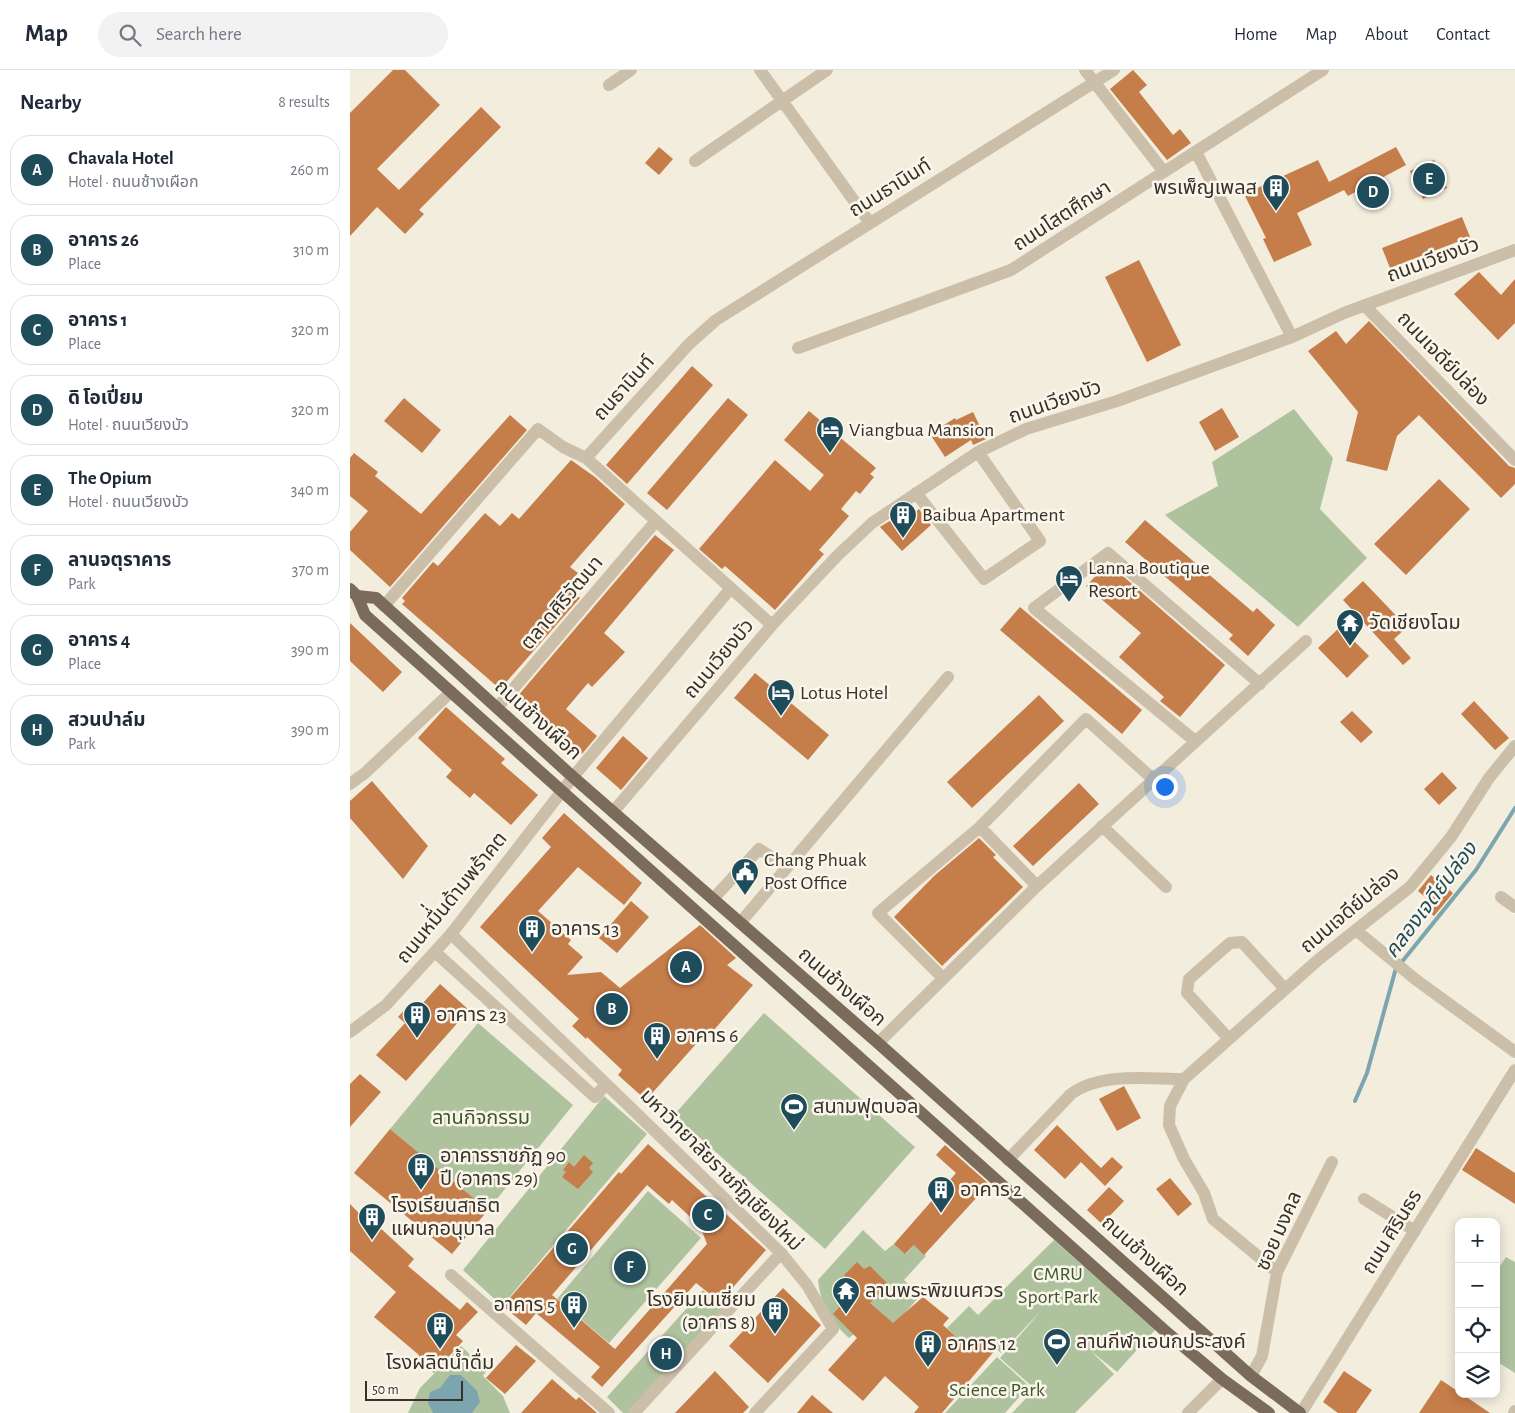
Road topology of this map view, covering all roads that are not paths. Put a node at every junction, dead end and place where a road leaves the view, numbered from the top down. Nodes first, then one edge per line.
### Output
1 (631, 70) edge
2 (760, 70) edge
3 (828, 70) edge
4 (1084, 70) edge
5 (1114, 70) edge
6 (1324, 70) edge
7 (1094, 82) junction
8 (609, 85) dead end
9 (782, 102) junction
10 (1196, 152) junction
11 (695, 161) dead end
12 (1164, 172) junction
13 (870, 223) junction
14 (1515, 250) edge
15 (1365, 306) junction
16 (1292, 337) junction
17 (690, 344) joint
18 (798, 348) dead end
19 (978, 452) junction
20 (586, 458) junction
21 (1515, 460) edge
22 (916, 493) junction
23 (656, 521) junction
24 (731, 588) junction
25 (354, 592) edge
26 (384, 606) junction
27 (772, 625) junction
28 (1306, 642) dead end
29 (948, 677) dead end
30 (1260, 684) junction
31 (451, 692) junction
32 (497, 708) junction
33 (1195, 741) junction
34 (1515, 746) edge
35 (573, 777) junction
36 (1154, 779) junction
37 (350, 784) edge
38 (562, 791) junction
39 (613, 812) junction
40 (1102, 826) junction
41 (980, 827) junction
42 (787, 867) junction
43 (1037, 886) junction
44 (1166, 887) dead end
45 (1501, 897) dead end
46 (714, 900) junction
47 (1515, 907) edge
48 (740, 922) junction
49 (1357, 931) junction
50 (452, 934) junction
51 (435, 952) junction
52 (943, 978) junction
53 (1285, 989) junction
54 (350, 1032) edge
55 (1229, 1039) junction
56 (878, 1043) junction
57 (1515, 1052) edge
58 (1515, 1070) edge
59 (1184, 1079) junction
60 (606, 1084) junction
61 (1008, 1160) junction
62 (1332, 1162) dead end
63 (1364, 1198) dead end
64 (1414, 1231) junction
65 (781, 1253) junction
66 (1277, 1272) junction
67 (451, 1275) dead end
68 (1251, 1376) junction
69 (1222, 1380) junction
70 (609, 1413) edge
71 (634, 1413) edge
72 (756, 1413) edge
73 (1188, 1413) edge
74 (1269, 1413) edge
75 (1300, 1413) edge

1 - 8 street
2 - 9 street
3 - 9 street
4 - 7 street
5 - 7 street, ถนนธานินท์
6 - 10 street, ถนนโสตศึกษา
7 - 12 street
7 - 13 street, ถนนธานินท์
9 - 11 street
9 - 13 street
10 - 12 street, ถนนโสตศึกษา
10 - 16 street
12 - 18 street, ถนนโสตศึกษา
13 - 17 street, ถนนธานินท์
14 - 15 street, ถนนเวียงบัว
15 - 16 street, ถนนเวียงบัว
15 - 21 street, ถนนเจดีย์ปล่อง
16 - 19 street, ถนนเวียงบัว
17 - 20 street, ถนธานินท์
19 - 22 street, ถนนเวียงบัว
19 - 22 street
20 - 23 street
20 - 26 street
22 - 27 street, ถนนเวียงบัว
23 - 24 street
23 - 32 street, ตลาดศิริวัฒนา
24 - 27 street
24 - 35 street, ถนนหมื่่นด้ามพร้าคต
25 - 26 main road, ถนนช้างเผือก
25 - 31 main road, ถนนช้างเผือก
26 - 32 main road, ถนนช้างเผือก
27 - 39 street, ถนนเวียงบัว
28 - 30 street
29 - 42 street
30 - 33 street
30 - 33 street
31 - 37 street
31 - 38 main road, ถนนช้างเผือก
32 - 35 main road, ถนนช้างเผือก
33 - 36 street
34 - 49 street, ถนนเจดีย์ปล่อง
35 - 38 street, ถนนหมื่่นด้ามพร้าคต
35 - 39 main road, ถนนช้างเผือก
36 - 40 street
36 - 41 street
38 - 50 street, ถนนหมื่่นด้ามพร้าคต
38 - 69 main road, ถนนช้างเผือก
39 - 46 main road, ถนนช้างเผือก
40 - 43 street
40 - 44 street
41 - 43 street
41 - 52 street
42 - 46 street
42 - 48 street
43 - 52 street
45 - 47 street
46 - 48 main road, ถนนช้างเผือก
48 - 56 main road, ถนนช้างเผือก
49 - 53 street, ถนนเจดีย์ปล่อง
49 - 57 street
50 - 51 street, ถนนหมื่่นด้ามพร้าคต
50 - 60 street, มหาวิทยาลัยราชภัฏเชียงใหม่
51 - 54 street, ถนนหมื่่นด้ามพร้าคต
51 - 60 street
52 - 56 street
53 - 55 street, ถนนเจดีย์ปล่อง
53 - 55 street
55 - 59 street, ถนนเจดีย์ปล่อง
56 - 61 main road, ถนนช้างเผือก
58 - 64 street, ถนน ศิรินธร
59 - 61 street
59 - 66 street
60 - 65 street, มหาวิทยาลัยราชภัฏเชียงใหม่
61 - 68 main road, ถนนช้างเผือก
62 - 66 street, ซอย มงคล
63 - 64 street
64 - 75 street, ถนน ศิรินธร
65 - 71 street
65 - 72 street, มหาวิทยาลัยราชภัฏเชียงใหม่
66 - 68 street, ซอย มงคล
67 - 70 street
68 - 75 main road, ถนนช้างเผือก
69 - 73 street
69 - 74 main road, ถนนช้างเผือก

